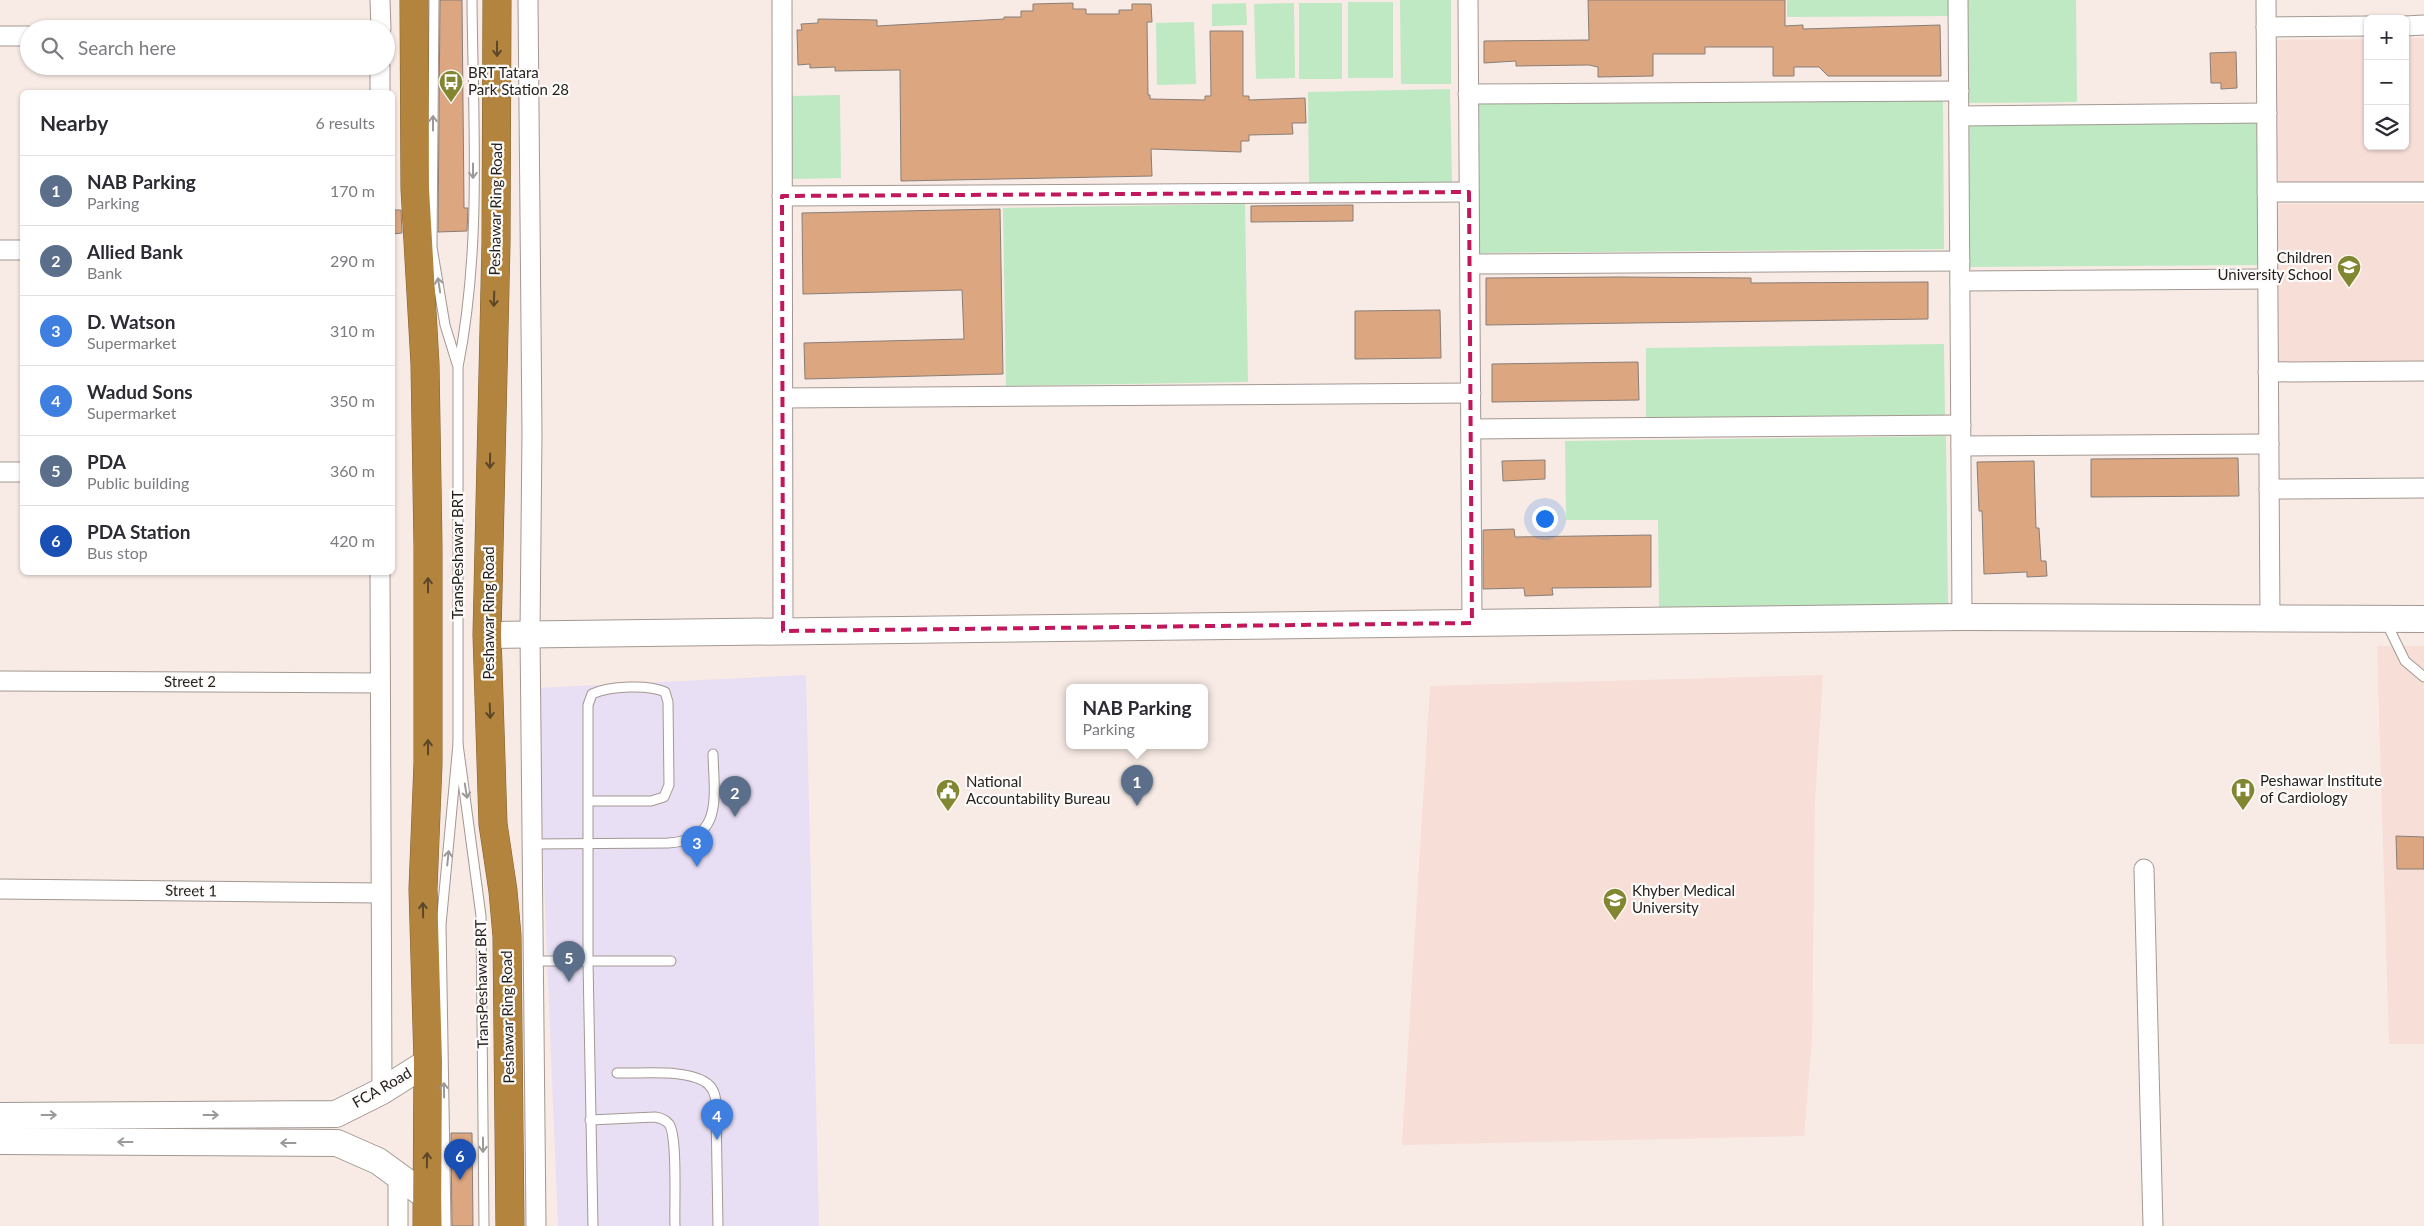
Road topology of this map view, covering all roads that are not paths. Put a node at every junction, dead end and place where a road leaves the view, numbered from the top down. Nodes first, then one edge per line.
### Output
1 (380, 0) edge
2 (414, 0) edge
3 (434, 0) edge
4 (472, 0) edge
5 (497, 0) edge
6 (528, 0) edge
7 (782, 0) edge
8 (1468, 0) edge
9 (1958, 0) edge
10 (2266, 0) edge
11 (381, 20) edge
12 (2424, 25) edge
13 (2266, 26) junction
14 (2364, 26) edge
15 (2409, 26) edge
16 (0, 36) edge
17 (20, 36) edge
18 (380, 75) edge
19 (380, 90) edge
20 (1958, 91) junction
21 (1468, 94) junction
22 (2267, 113) junction
23 (1959, 116) junction
24 (1469, 192) junction
25 (2267, 192) junction
26 (2424, 192) edge
27 (782, 196) junction
28 (0, 250) edge
29 (20, 250) edge
30 (1960, 261) junction
31 (1470, 264) junction
32 (2268, 279) junction
33 (1960, 281) junction
34 (458, 367) junction
35 (2424, 371) edge
36 (2268, 372) junction
37 (1471, 393) junction
38 (783, 398) junction
39 (1961, 425) junction
40 (1471, 429) junction
41 (2269, 444) junction
42 (1961, 446) junction
43 (0, 472) edge
44 (20, 472) edge
45 (2424, 488) edge
46 (2269, 489) junction
47 (380, 575) edge
48 (1962, 617) junction
49 (2270, 618) junction
50 (2385, 619) junction
51 (2424, 619) edge
52 (1472, 623) junction
53 (783, 631) junction
54 (530, 634) junction
55 (487, 635) junction
56 (2424, 676) edge
57 (0, 681) edge
58 (380, 683) junction
59 (458, 744) junction
60 (713, 754) dead end
61 (589, 801) junction
62 (590, 843) junction
63 (533, 844) junction
64 (2144, 869) dead end
65 (0, 889) edge
66 (381, 893) junction
67 (533, 961) junction
68 (588, 961) junction
69 (671, 961) dead end
70 (428, 1062) junction
71 (617, 1073) dead end
72 (382, 1091) junction
73 (0, 1116) edge
74 (590, 1120) junction
75 (0, 1142) edge
76 (398, 1175) junction
77 (426, 1196) junction
78 (398, 1226) edge
79 (427, 1226) edge
80 (446, 1226) edge
81 (484, 1226) edge
82 (510, 1226) edge
83 (536, 1226) edge
84 (593, 1226) edge
85 (675, 1226) edge
86 (718, 1226) edge
87 (2153, 1226) edge

1 - 11 street
70 -> 2 highway
34 -> 3 lane, TransPeshawar BRT
4 -> 34 lane, TransPeshawar BRT
5 -> 55 highway, Peshawar Ring Road
6 - 54 street
7 - 27 street
8 - 21 street
9 - 20 street
10 - 13 street
12 - 15 street
13 - 14 street
13 - 22 street
16 - 17 street
18 - 19 street
20 - 21 street
20 - 23 street
21 - 24 street
22 - 23 street
22 - 25 street
23 - 30 street
24 - 27 street
24 - 31 street
25 - 26 street
25 - 32 street
27 - 38 street
28 - 29 street
30 - 31 street
30 - 33 street
31 - 37 street
32 - 33 street
32 - 36 street
33 - 39 street
34 - 59 lane, TransPeshawar BRT
35 - 36 street
36 - 41 street
37 - 38 street
37 - 40 street
38 - 53 street
39 - 40 street
39 - 42 street
40 - 52 street
41 - 42 street
41 - 46 street
42 - 48 street
43 - 44 street
45 - 46 street
46 - 49 street
47 - 58 street
48 - 49 street
48 - 52 street
49 - 50 street
50 - 51 street
50 - 56 lane
52 - 53 street
53 - 54 street
54 - 55 street
54 - 63 street
55 -> 82 highway, Peshawar Ring Road
57 - 58 street, Street 2
58 - 66 street
80 -> 59 lane, TransPeshawar BRT
59 -> 81 lane, TransPeshawar BRT
60 - 62 lane
61 - 61 lane
61 - 62 lane
62 - 63 lane
62 - 68 lane
63 - 67 street
64 - 87 street
65 - 66 street, Street 1
66 - 72 street
67 - 68 lane
67 - 83 street
68 - 69 lane
68 - 74 lane
70 - 72 street, FCA Road
77 -> 70 highway
71 - 86 lane
73 -> 72 street, FCA Road
74 - 84 lane
74 - 85 lane
76 -> 75 street
76 - 77 street
76 - 78 street
77 - 79 highway

